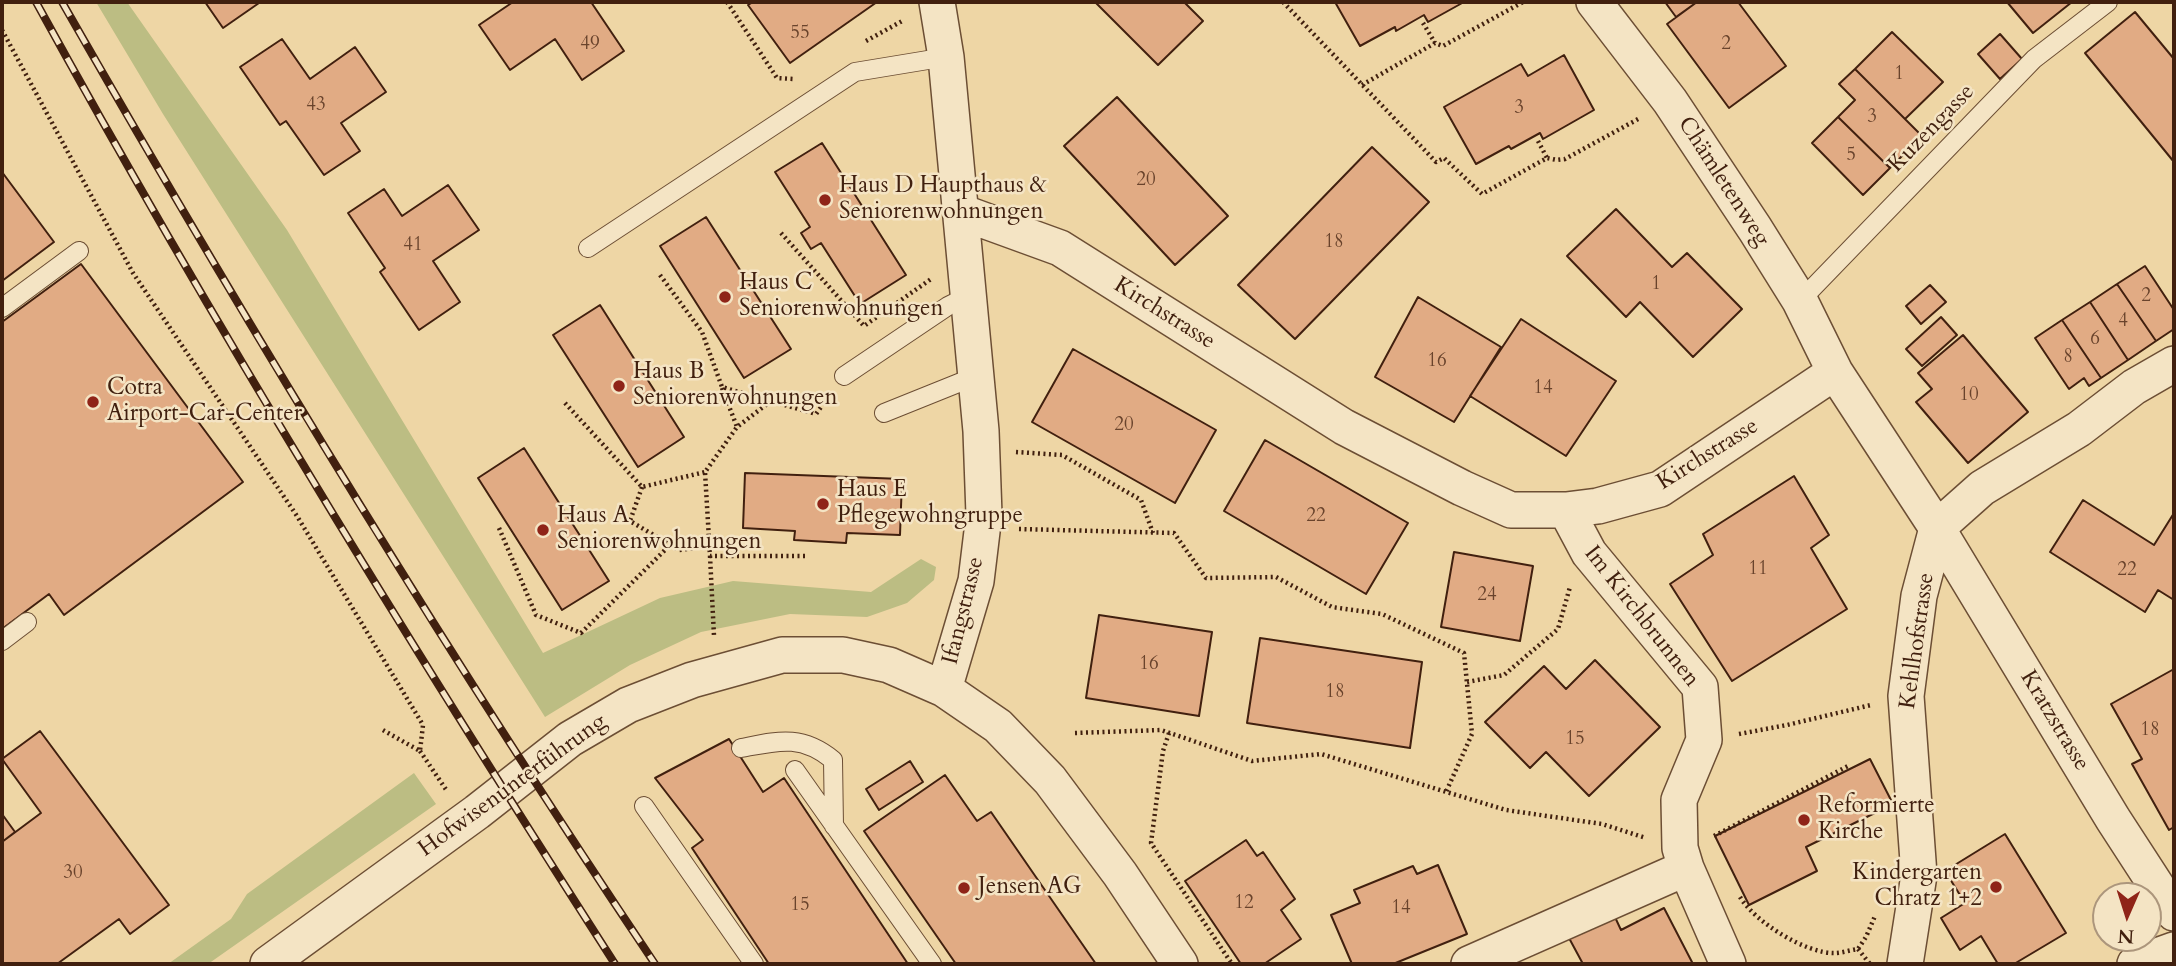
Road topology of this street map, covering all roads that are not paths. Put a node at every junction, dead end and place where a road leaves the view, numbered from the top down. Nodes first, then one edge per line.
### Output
1 (937, 2) edge
2 (1594, 2) edge
3 (2108, 2) edge
4 (946, 57) junction
5 (961, 212) junction
6 (588, 248) dead end
7 (79, 251) dead end
8 (968, 296) junction
9 (1800, 301) junction
10 (2, 308) edge
11 (2174, 364) edge
12 (1835, 372) junction
13 (844, 376) road end
14 (976, 376) junction
15 (884, 414) dead end
16 (1566, 510) junction
17 (1937, 528) junction
18 (27, 622) dead end
19 (2, 641) edge
20 (944, 689) junction
21 (741, 748) dead end
22 (794, 771) dead end
23 (644, 806) dead end
24 (834, 827) junction
25 (1692, 852) junction
26 (2174, 912) edge
27 (2174, 950) edge
28 (268, 964) edge
29 (754, 964) edge
30 (932, 964) edge
31 (1180, 964) edge
32 (1469, 964) edge
33 (1728, 964) edge
34 (1905, 964) edge
35 (2134, 964) edge

1 - 4 street, Ifangstrasse
2 - 9 street, Chämletenweg
3 - 9 lane, Kuzengasse
4 - 5 street, Ifangstrasse
4 - 6 lane
5 - 8 street, Ifangstrasse
5 - 16 street, Kirchstrasse
7 - 10 lane
8 - 13 lane
8 - 14 street, Ifangstrasse
9 - 12 street, Chämletenweg
11 - 17 street
12 - 16 street, Kirchstrasse
12 - 17 street
14 - 15 lane
14 - 20 street, Ifangstrasse
16 - 25 street, Im Kirchbrunnen
17 - 26 street, Kratzstrasse
17 - 34 street, Kehlhofstrasse
18 - 19 lane
20 - 28 street, Hofwisenunterführung
20 - 31 street, Ifangstrasse
21 - 24 lane
22 - 24 lane
23 - 29 lane
24 - 30 lane
25 - 32 street
25 - 33 street, Im Kirchbrunnen
27 - 35 street

